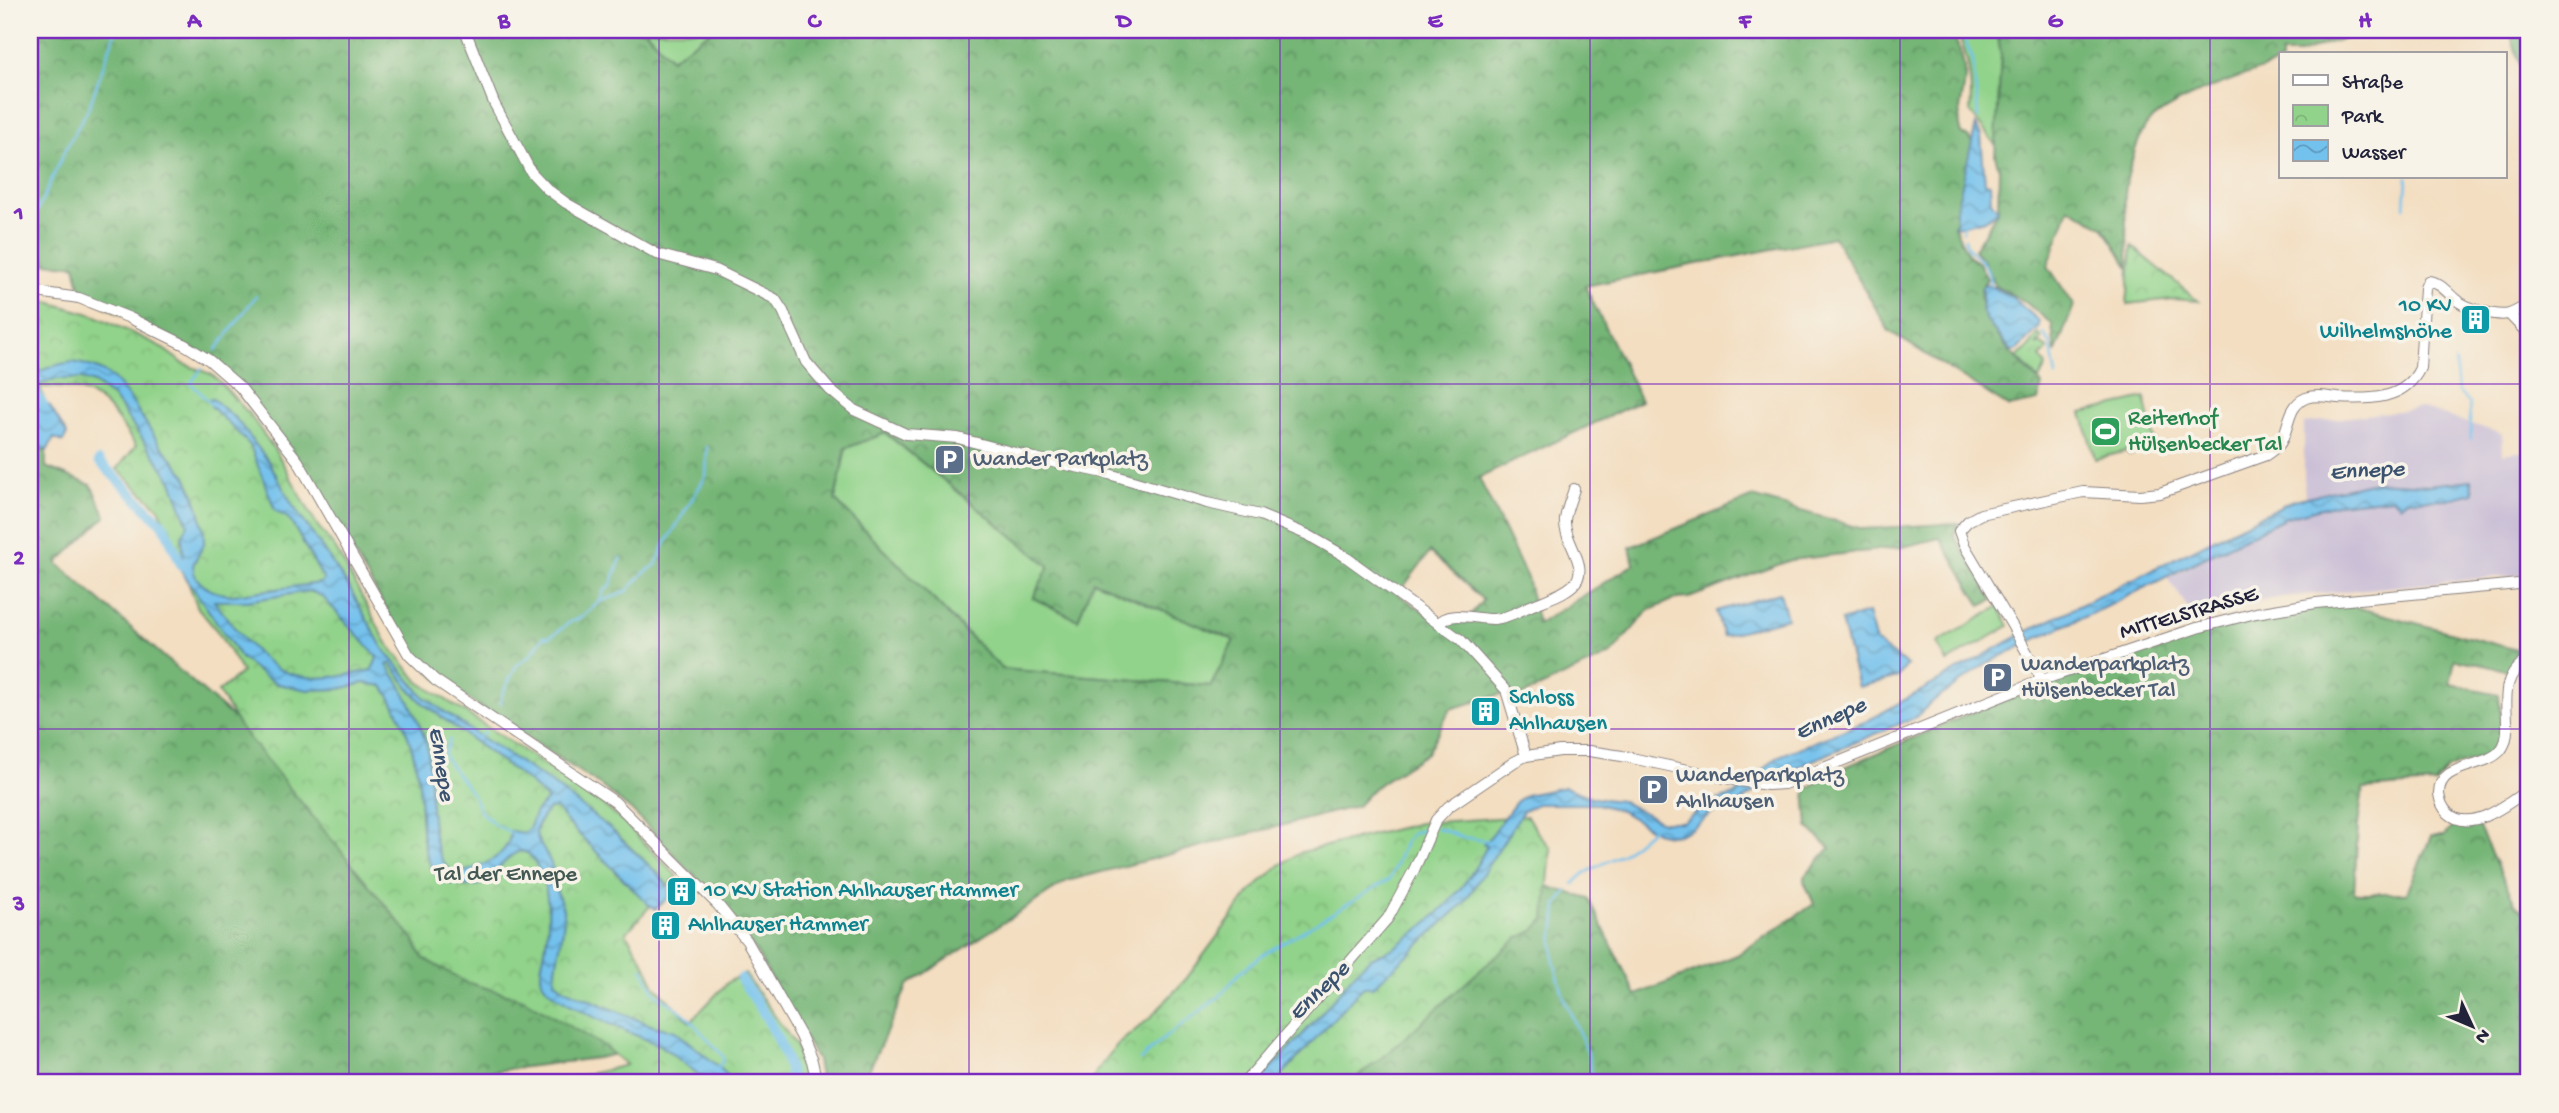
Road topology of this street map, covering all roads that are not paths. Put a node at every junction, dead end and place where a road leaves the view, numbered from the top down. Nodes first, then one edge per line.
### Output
1 (466, 30) edge
2 (30, 291) edge
3 (2529, 304) edge
4 (2509, 314) junction
5 (2529, 335) edge
6 (1574, 489) dead end
7 (2529, 583) edge
8 (1438, 624) junction
9 (2529, 659) edge
10 (2042, 680) junction
11 (1526, 756) junction
12 (2529, 789) edge
13 (817, 1083) edge
14 (1244, 1083) edge

1 - 8 street
2 - 13 street
3 - 4 street
4 - 5 street
4 - 10 street
6 - 8 street
7 - 10 street, MITTELSTRASSE
8 - 11 street
9 - 12 street
10 - 11 street, MITTELSTRASSE
11 - 14 street

